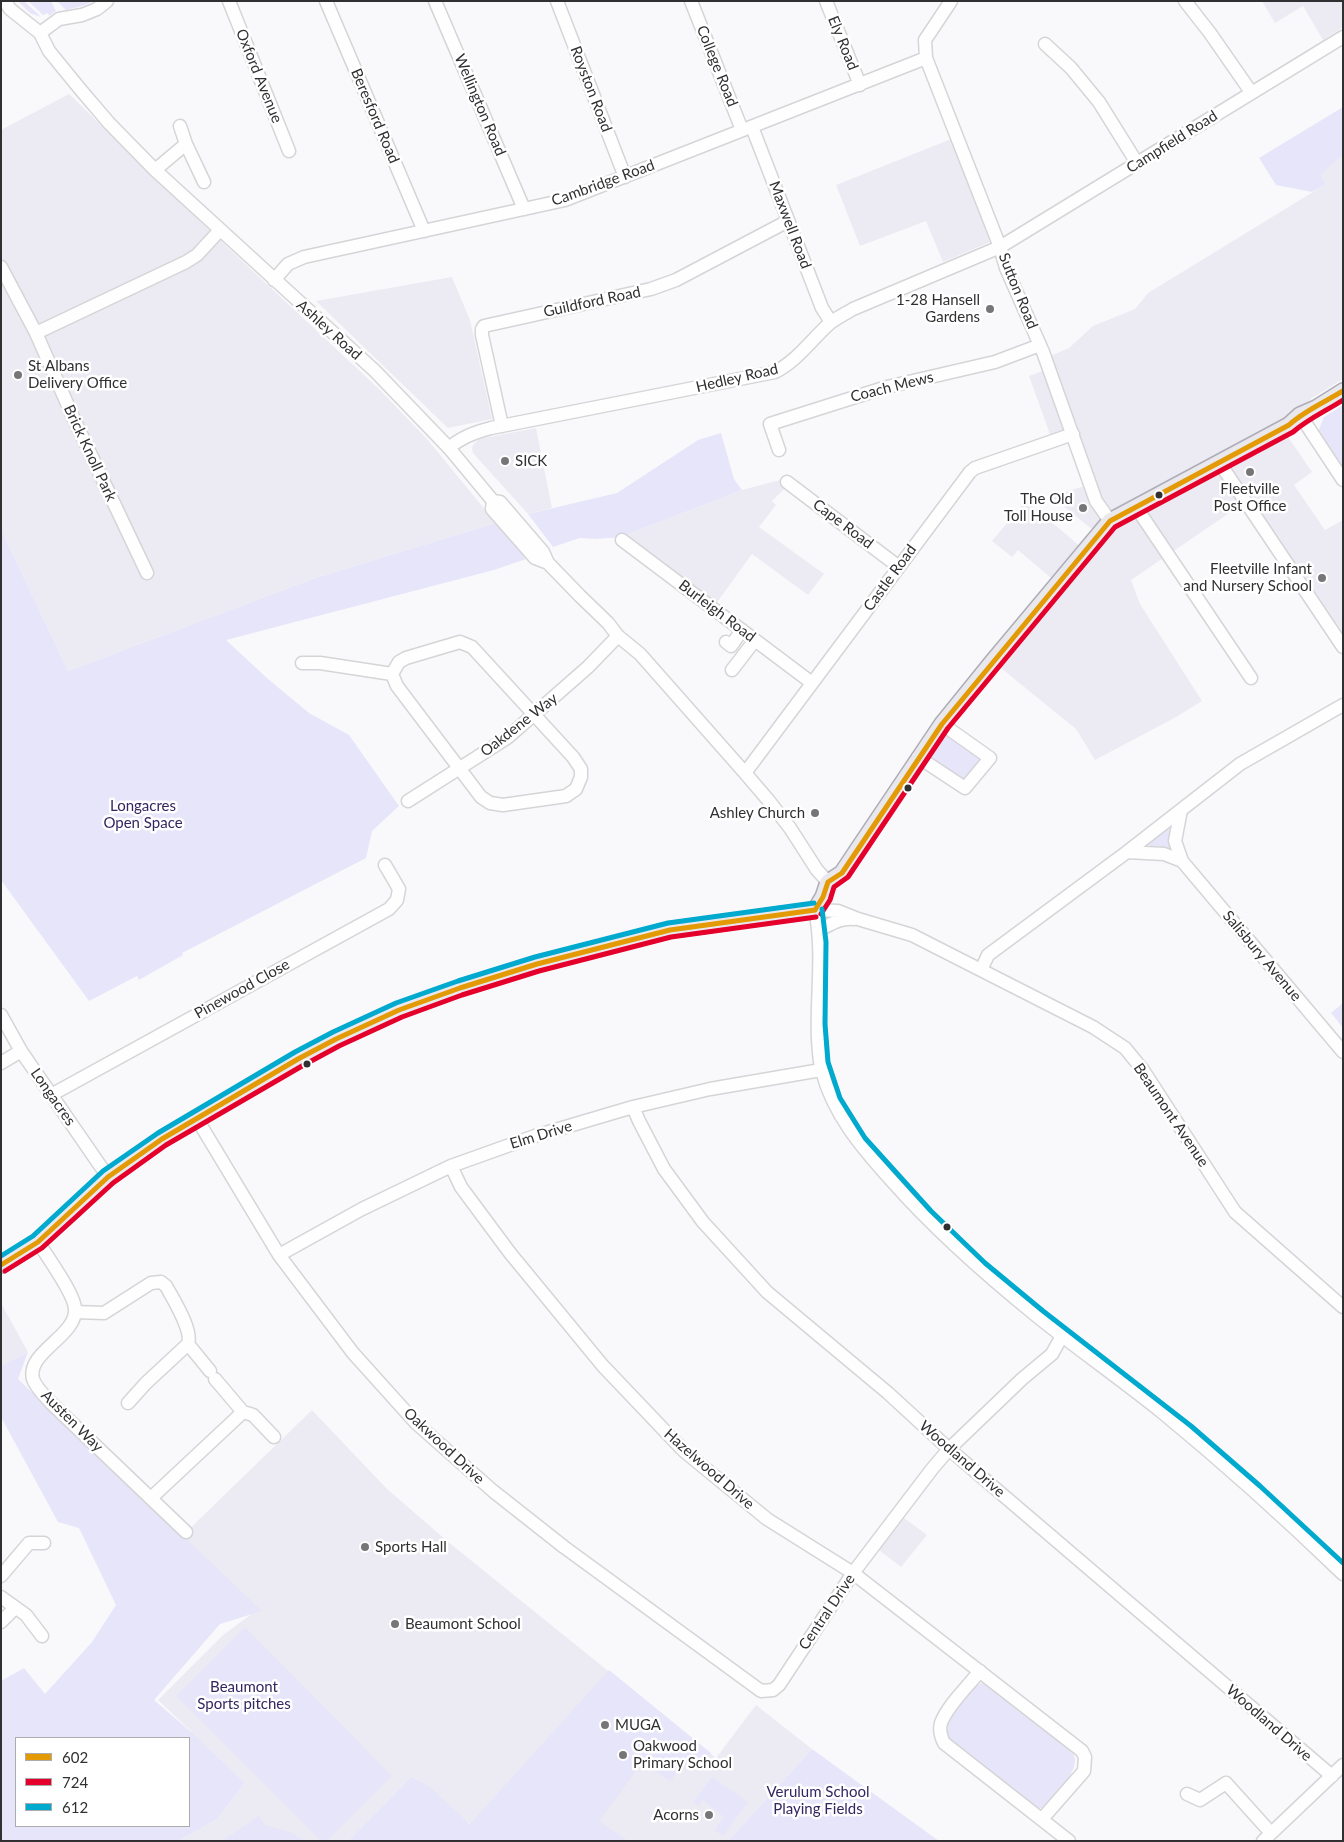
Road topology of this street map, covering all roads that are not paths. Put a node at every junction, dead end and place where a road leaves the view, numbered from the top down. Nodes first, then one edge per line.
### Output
1 (107, 1) edge
2 (229, 1) edge
3 (326, 1) edge
4 (435, 1) edge
5 (556, 1) edge
6 (691, 1) edge
7 (826, 1) edge
8 (951, 1) edge
9 (1185, 1) edge
10 (5, 8) edge
11 (40, 33) junction
12 (1343, 36) edge
13 (1044, 44) dead end
14 (926, 58) junction
15 (860, 85) junction
16 (1251, 92) junction
17 (180, 126) dead end
18 (747, 129) junction
19 (186, 144) junction
20 (289, 151) dead end
21 (1137, 163) junction
22 (155, 170) junction
23 (625, 177) junction
24 (204, 182) dead end
25 (524, 209) junction
26 (788, 221) junction
27 (220, 230) junction
28 (424, 231) junction
29 (1000, 247) junction
30 (1, 267) edge
31 (274, 280) junction
32 (831, 322) junction
33 (36, 332) junction
34 (1040, 346) junction
35 (1343, 391) edge
36 (1300, 415) junction
37 (502, 426) junction
38 (1073, 434) junction
39 (449, 448) junction
40 (778, 450) dead end
41 (1219, 462) junction
42 (1343, 480) edge
43 (787, 482) dead end
44 (1136, 507) junction
45 (1110, 522) junction
46 (622, 540) dead end
47 (899, 567) junction
48 (147, 573) dead end
49 (742, 630) junction
50 (618, 636) junction
51 (755, 640) junction
52 (726, 642) dead end
53 (1343, 647) edge
54 (302, 663) dead end
55 (732, 670) dead end
56 (392, 674) junction
57 (1251, 678) dead end
58 (812, 683) junction
59 (1343, 706) edge
60 (536, 714) junction
61 (942, 724) junction
62 (918, 758) junction
63 (459, 770) junction
64 (745, 773) junction
65 (408, 801) dead end
66 (1181, 810) junction
67 (1127, 852) junction
68 (1182, 861) junction
69 (385, 866) dead end
70 (828, 882) junction
71 (815, 910) junction
72 (858, 919) junction
73 (819, 930) junction
74 (981, 970) junction
75 (1, 1015) edge
76 (21, 1051) junction
77 (1343, 1052) edge
78 (1, 1063) edge
79 (821, 1070) junction
80 (51, 1095) junction
81 (633, 1107) junction
82 (197, 1119) junction
83 (451, 1166) junction
84 (108, 1177) junction
85 (38, 1242) junction
86 (279, 1255) junction
87 (1, 1265) edge
88 (1343, 1307) edge
89 (75, 1312) junction
90 (1062, 1336) junction
91 (188, 1344) junction
92 (128, 1403) dead end
93 (243, 1412) junction
94 (274, 1437) dead end
95 (949, 1449) junction
96 (151, 1498) junction
97 (186, 1532) dead end
98 (44, 1543) dead end
99 (853, 1574) junction
100 (1343, 1574) edge
101 (1, 1576) edge
102 (1, 1597) edge
103 (15, 1608) junction
104 (1, 1622) edge
105 (42, 1636) dead end
106 (980, 1671) junction
107 (773, 1690) joint
108 (1343, 1765) edge
109 (1332, 1776) junction
110 (1187, 1794) dead end
111 (1042, 1819) junction
112 (1267, 1837) edge
113 (1069, 1841) edge

1 - 11 street
2 - 20 street, Oxford Avenue
3 - 28 street, Beresford Road
4 - 25 street, Wellington Road
5 - 23 street, Royston Road
6 - 18 street, College Road
7 - 15 street, Ely Road
8 - 14 street
9 - 16 street
10 - 11 street
11 - 22 street, Ashley Road
12 - 16 street, Campfield Road
13 - 21 street
14 - 15 street, Cambridge Road
14 - 29 street, Sutton Road
15 - 18 street, Cambridge Road
16 - 21 street, Campfield Road
17 - 19 street
18 - 23 street, Cambridge Road
18 - 26 street, Maxwell Road
19 - 22 street
19 - 24 street
21 - 29 street, Campfield Road
22 - 27 street, Ashley Road
23 - 25 street, Cambridge Road
25 - 28 street, Cambridge Road
26 - 32 street, Maxwell Road
26 - 37 street, Guildford Road
27 - 31 street, Ashley Road
27 - 33 street
28 - 31 street, Cambridge Road
29 - 32 street, Hedley Road
29 - 34 street, Sutton Road
30 - 33 street, Brick Knoll Park
31 - 39 street, Ashley Road
32 - 37 street, Hedley Road
33 - 48 street, Brick Knoll Park
34 - 38 street, Sutton Road
34 - 40 street, Coach Mews
35 - 36 main road
36 - 41 main road
36 - 42 street
37 - 39 street, Hedley Road
38 - 45 street, Sutton Road
38 - 47 street, Castle Road
39 - 50 street, Ashley Road
41 - 44 main road
41 - 53 street
43 - 47 street, Cape Road
44 - 45 main road
44 - 57 street
45 - 61 main road
46 - 49 street, Burleigh Road
47 - 58 street, Castle Road
49 - 51 street, Burleigh Road
49 - 52 street
50 - 60 street, Oakdene Way
50 - 64 street, Ashley Road
51 - 55 street
51 - 58 street, Burleigh Road
54 - 56 street
56 - 60 street
56 - 63 street
58 - 64 street, Castle Road
59 - 66 street
60 - 63 street, Oakdene Way
60 - 63 street
61 - 62 main road
61 - 62 street
62 - 70 main road
63 - 65 street, Oakdene Way
64 - 70 street, Ashley Road
66 - 67 street
66 - 68 street, Salisbury Avenue
67 - 68 street
67 - 74 street
68 - 77 street, Salisbury Avenue
69 - 80 street, Pinewood Close
70 - 71 main road
71 - 72 street, Beaumont Avenue
71 - 73 street
71 - 82 main road
72 - 73 street, Beaumont Avenue
72 - 74 street, Beaumont Avenue
73 - 79 street
74 - 88 street, Beaumont Avenue
75 - 76 street, Longacres
76 - 78 street
76 - 80 street, Longacres
79 - 81 street, Elm Drive
79 - 90 street
80 - 84 street, Longacres
81 - 83 street, Elm Drive
81 - 95 street, Woodland Drive
82 - 84 main road
82 - 86 street, Oakwood Drive
83 - 86 street, Elm Drive
83 - 99 street, Hazelwood Drive
84 - 85 main road
85 - 87 main road
85 - 89 street
86 - 107 street, Oakwood Drive
89 - 91 street
89 - 96 street, Austen Way
90 - 95 street, Central Drive
90 - 100 street
91 - 92 street
91 - 93 street
93 - 94 street
93 - 96 street
95 - 99 street, Central Drive
95 - 109 street, Woodland Drive
96 - 97 street, Austen Way
98 - 101 street
99 - 106 street, Hazelwood Drive
99 - 107 street, Central Drive
102 - 103 street
103 - 104 street
103 - 105 street
106 - 111 street
106 - 111 street, Hazelwood Drive
108 - 109 street
109 - 112 street
110 - 112 street
111 - 113 street

